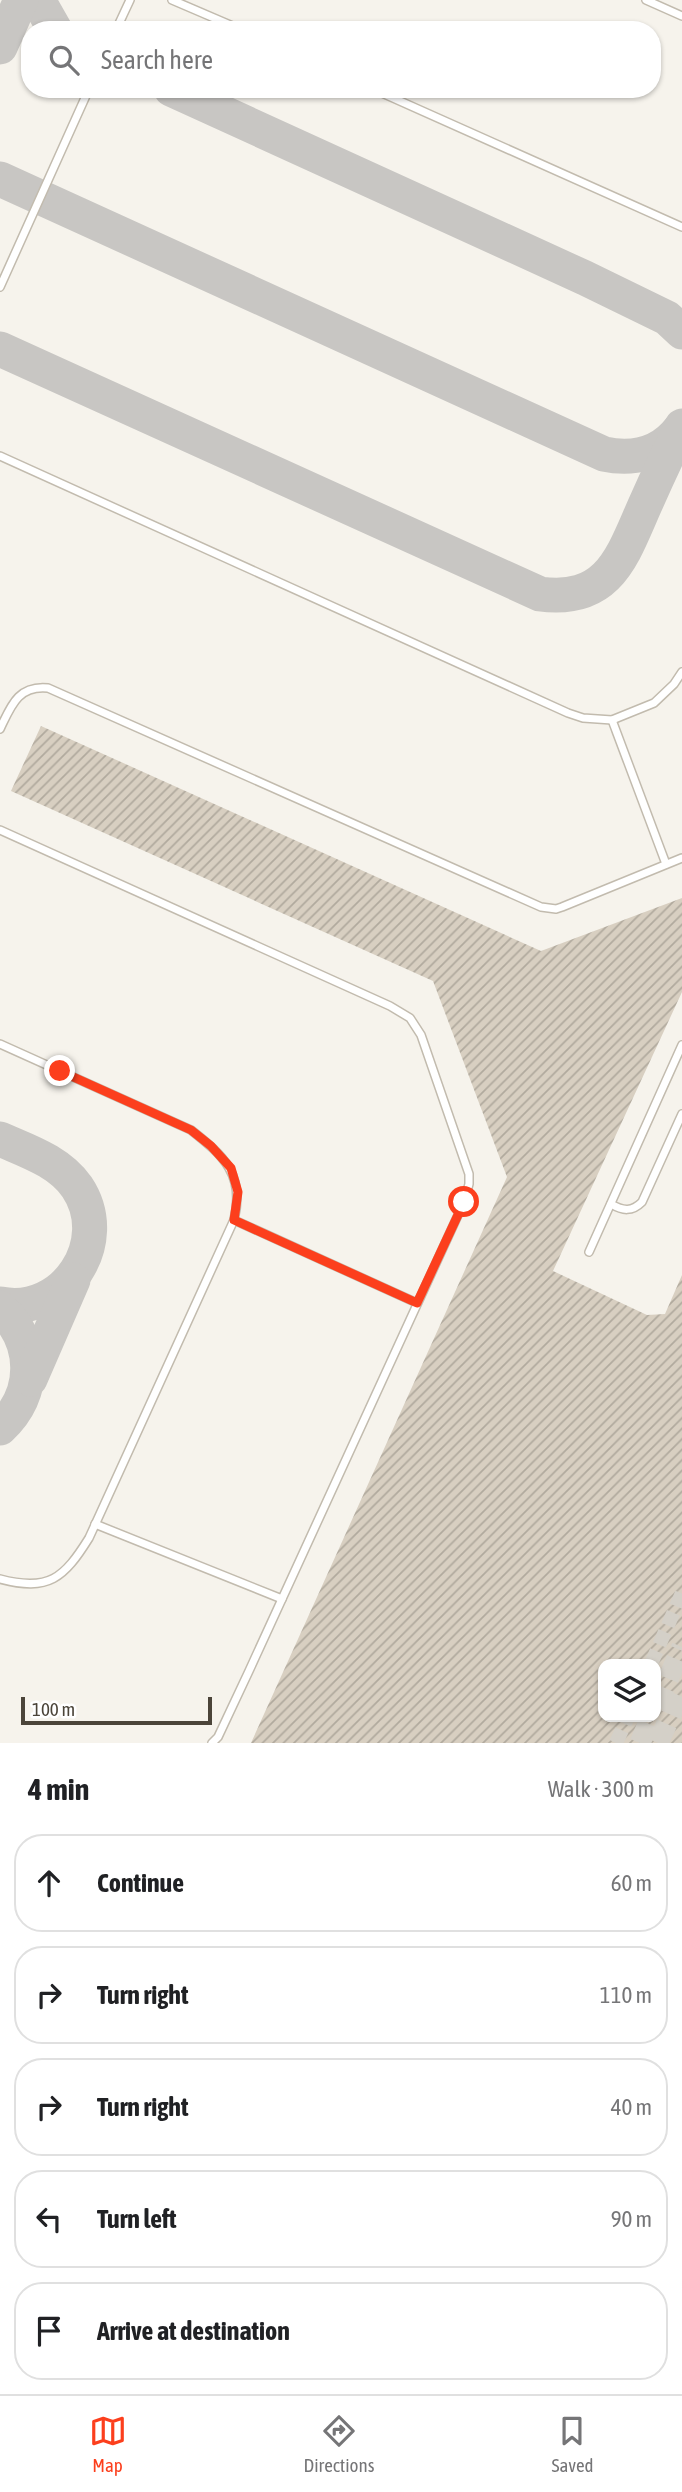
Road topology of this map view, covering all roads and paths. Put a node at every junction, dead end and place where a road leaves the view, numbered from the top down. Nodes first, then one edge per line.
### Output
1 (130, 0) edge
2 (172, 0) edge
3 (646, 0) edge
4 (682, 16) edge
5 (120, 21) edge
6 (221, 21) edge
7 (85, 98) edge
8 (393, 98) edge
9 (682, 227) edge
10 (0, 287) edge
11 (0, 456) edge
12 (682, 672) edge
13 (612, 720) junction
14 (0, 729) edge
15 (0, 830) edge
16 (682, 859) edge
17 (666, 864) junction
18 (0, 1044) edge
19 (682, 1045) edge
20 (682, 1114) edge
21 (611, 1204) junction
22 (234, 1220) junction
23 (589, 1252) dead end
24 (417, 1303) junction
25 (96, 1524) junction
26 (0, 1579) edge
27 (282, 1599) junction
28 (212, 1743) edge

1 - 5 lane
2 - 6 lane
3 - 4 lane
7 - 10 lane
8 - 9 lane
11 - 13 lane
12 - 13 lane
13 - 17 lane
14 - 17 lane
15 - 24 lane
16 - 17 lane
18 - 22 lane
19 - 21 lane
20 - 21 lane
21 - 23 lane
22 - 24 lane
22 - 25 lane
24 - 27 lane
25 - 26 lane
25 - 27 lane
27 - 28 lane

